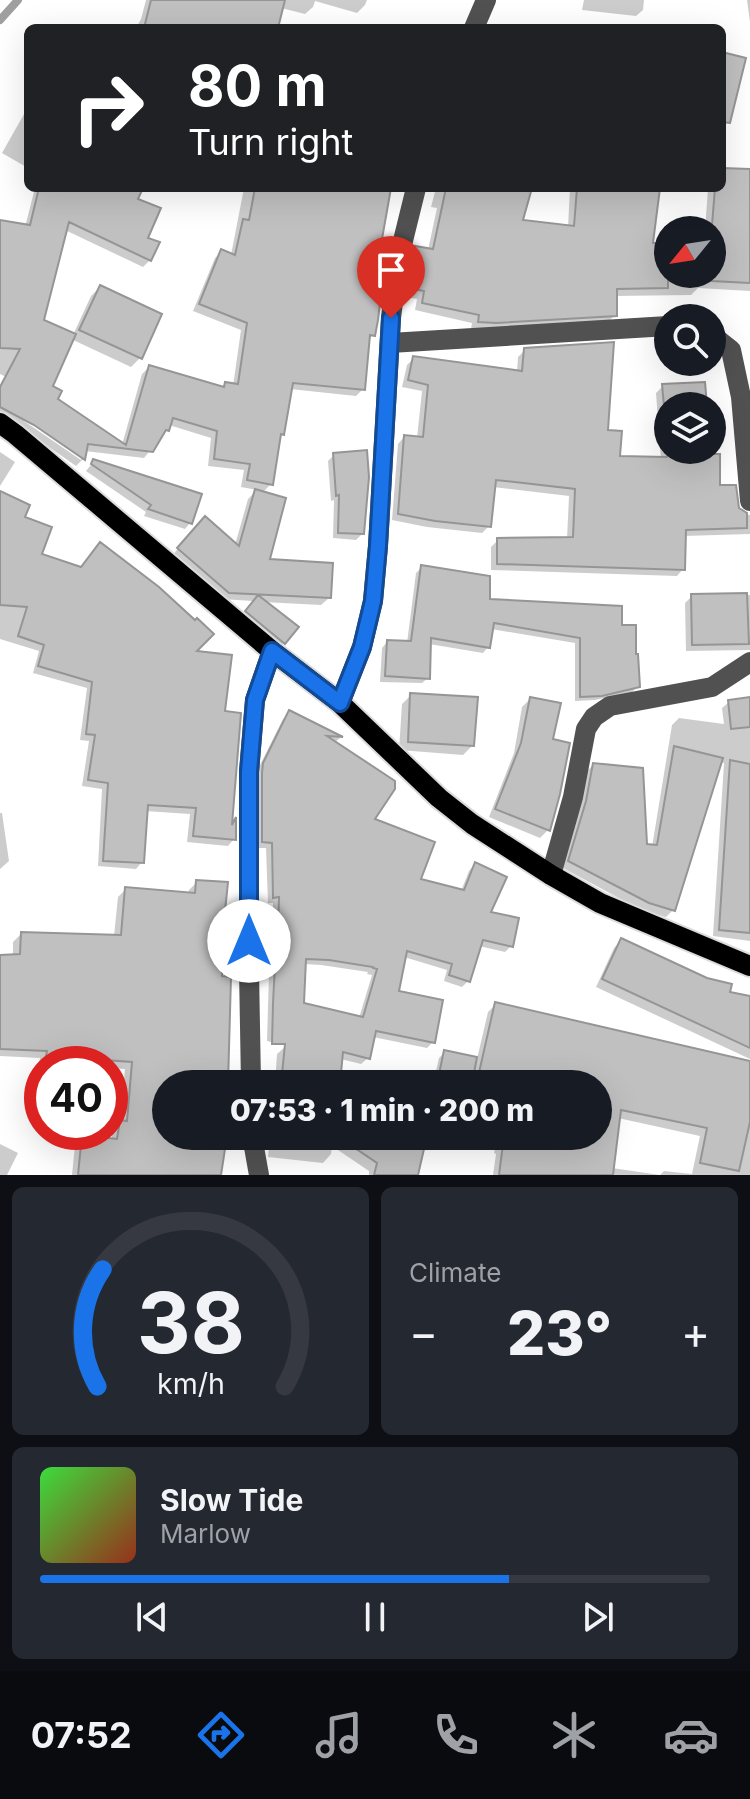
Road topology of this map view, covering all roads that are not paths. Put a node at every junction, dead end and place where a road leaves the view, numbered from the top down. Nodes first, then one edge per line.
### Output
1 (486, 0) edge
2 (476, 24) edge
3 (415, 192) edge
4 (654, 327) edge
5 (390, 343) junction
6 (726, 346) edge
7 (0, 423) edge
8 (750, 501) edge
9 (272, 651) junction
10 (750, 662) edge
11 (340, 703) junction
12 (551, 875) junction
13 (750, 966) edge
14 (251, 1070) edge
15 (255, 1150) edge
16 (259, 1175) edge

1 - 2 street
3 - 5 street
4 - 5 street
5 - 11 street
6 - 8 street
7 - 9 main road
9 - 11 main road
9 - 14 street
10 - 12 street
11 - 12 main road
12 - 13 main road
15 - 16 street

